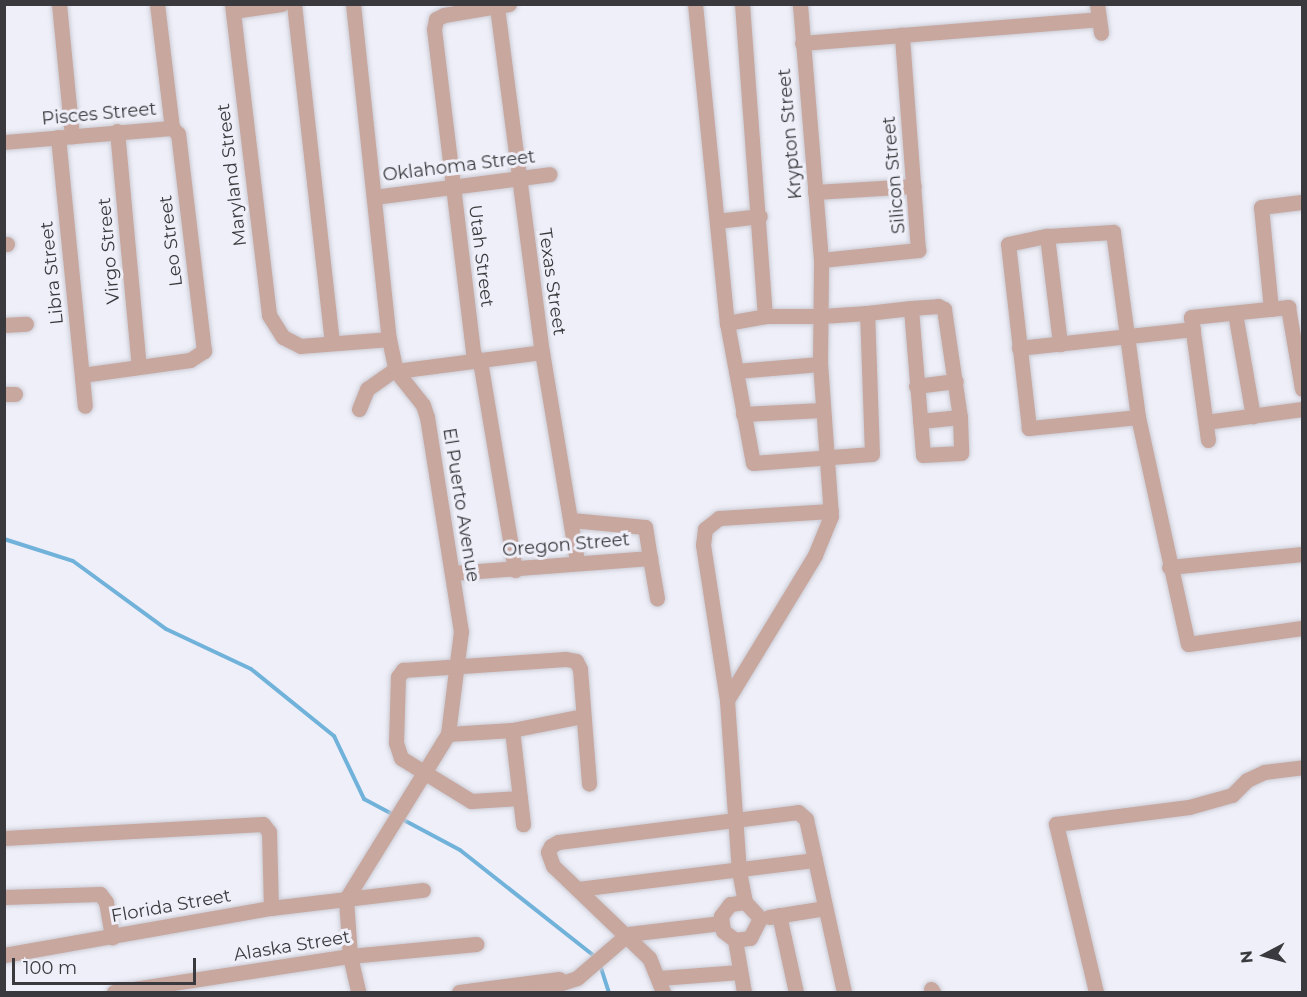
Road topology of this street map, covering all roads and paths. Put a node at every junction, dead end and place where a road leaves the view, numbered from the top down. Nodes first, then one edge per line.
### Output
1 (58, 4) edge
2 (158, 4) edge
3 (282, 4) edge
4 (294, 4) edge
5 (353, 4) edge
6 (694, 4) edge
7 (742, 4) edge
8 (800, 4) edge
9 (503, 6) edge
10 (232, 8) edge
11 (1099, 19) edge
12 (902, 35) junction
13 (802, 43) junction
14 (172, 128) junction
15 (117, 131) junction
16 (65, 136) junction
17 (4, 142) edge
18 (550, 174) dead end
19 (519, 178) junction
20 (914, 186) junction
21 (452, 187) junction
22 (815, 192) junction
23 (374, 197) junction
24 (1302, 202) edge
25 (760, 216) junction
26 (717, 221) junction
27 (1047, 236) junction
28 (821, 260) junction
29 (911, 308) junction
30 (1271, 309) junction
31 (867, 313) junction
32 (1235, 313) junction
33 (765, 316) junction
34 (822, 316) junction
35 (727, 323) junction
36 (26, 324) dead end
37 (4, 325) edge
38 (1193, 329) junction
39 (1126, 336) junction
40 (389, 339) junction
41 (332, 344) junction
42 (1060, 344) junction
43 (1019, 348) junction
44 (542, 352) junction
45 (477, 360) junction
46 (820, 364) junction
47 (139, 367) junction
48 (396, 370) junction
49 (735, 371) junction
50 (82, 375) junction
51 (956, 381) junction
52 (916, 386) junction
53 (1302, 389) edge
54 (85, 406) dead end
55 (359, 409) dead end
56 (1302, 409) edge
57 (822, 411) junction
58 (743, 414) junction
59 (1253, 416) junction
60 (960, 417) junction
61 (1138, 417) junction
62 (920, 421) junction
63 (1206, 422) junction
64 (1208, 440) dead end
65 (828, 461) junction
66 (831, 511) junction
67 (571, 520) junction
68 (1302, 554) edge
69 (650, 558) junction
70 (578, 562) junction
71 (1169, 567) junction
72 (515, 570) junction
73 (452, 573) junction
74 (657, 598) dead end
75 (1302, 628) edge
76 (459, 667) junction
77 (727, 700) junction
78 (583, 716) junction
79 (512, 730) junction
80 (448, 734) junction
81 (1302, 767) edge
82 (424, 774) junction
83 (589, 784) dead end
84 (520, 798) junction
85 (734, 819) junction
86 (523, 824) dead end
87 (4, 838) edge
88 (815, 860) junction
89 (739, 872) junction
90 (578, 889) junction
91 (423, 890) dead end
92 (4, 897) edge
93 (346, 899) junction
94 (745, 902) junction
95 (271, 908) junction
96 (825, 908) junction
97 (779, 915) junction
98 (760, 918) junction
99 (721, 923) junction
100 (628, 934) junction
101 (112, 937) junction
102 (735, 940) junction
103 (476, 944) dead end
104 (4, 955) edge
105 (350, 956) junction
106 (740, 972) junction
107 (577, 978) junction
108 (661, 985) edge
109 (114, 993) edge
110 (358, 993) edge
111 (459, 993) edge
112 (534, 993) edge
113 (744, 993) edge
114 (796, 993) edge
115 (844, 993) edge
116 (1096, 993) edge

1 - 16 street, Libra Street
2 - 14 street, Leo Street
3 - 10 street
4 - 41 street
5 - 23 street, El Puerto Avenue
6 - 26 street
7 - 25 street
8 - 13 street, Krypton Street
9 - 19 street, Texas Street
9 - 21 street, Utah Street
10 - 41 street, Maryland Street
11 - 12 street
12 - 13 street
12 - 20 street, Silicon Street
13 - 22 street, Krypton Street
14 - 15 street, Pisces Street
14 - 47 street, Leo Street
15 - 16 street, Pisces Street
15 - 47 street, Virgo Street
16 - 17 street, Pisces Street
16 - 50 street, Libra Street
18 - 19 street, Oklahoma Street
19 - 21 street, Oklahoma Street
19 - 44 street, Texas Street
20 - 22 street
20 - 28 street, Silicon Street
21 - 23 street, Oklahoma Street
21 - 45 street, Utah Street
22 - 28 street, Krypton Street
23 - 40 street, El Puerto Avenue
24 - 30 street
25 - 26 street
25 - 33 street
26 - 35 street
27 - 39 street
27 - 42 street
27 - 43 street
28 - 34 street, Krypton Street
29 - 31 street
29 - 51 street
29 - 52 street
30 - 32 street
30 - 53 street
31 - 34 street
31 - 65 street
32 - 38 street
32 - 59 street
33 - 34 street
33 - 35 street
34 - 46 street, Krypton Street
35 - 49 street
36 - 37 street
38 - 39 street
38 - 63 street
39 - 42 street
39 - 61 street
40 - 41 street
40 - 48 street, El Puerto Avenue
42 - 43 street
43 - 61 street
44 - 45 street
44 - 67 street, Texas Street
45 - 48 street
45 - 72 street, Utah Street
46 - 49 street
46 - 57 street, Krypton Street
47 - 50 street, Leo Street
48 - 55 street
48 - 73 street, El Puerto Avenue
49 - 58 street
50 - 54 street, Libra Street
51 - 52 street
51 - 60 street
52 - 62 street
56 - 59 street
57 - 58 street
57 - 65 street, Krypton Street
58 - 65 street
59 - 63 street
60 - 62 street
60 - 62 street
61 - 71 street
63 - 64 street
65 - 66 street, Krypton Street
66 - 77 street
66 - 77 street
67 - 69 street, Oregon Street
67 - 70 street, Texas Street
68 - 71 street
69 - 70 street, Oregon Street
69 - 74 street
70 - 72 street, Oregon Street
71 - 75 street
72 - 73 street, Oregon Street
73 - 76 street, El Puerto Avenue
76 - 78 street
76 - 80 street, El Puerto Avenue
76 - 82 street
77 - 85 street
78 - 79 street
78 - 83 street
79 - 80 street
79 - 84 street
80 - 82 street, El Puerto Avenue
81 - 116 street
82 - 84 street
82 - 93 street, El Puerto Avenue
84 - 86 street
85 - 88 street
85 - 89 street
85 - 90 street
87 - 95 street
88 - 89 street
88 - 96 street
89 - 90 street
89 - 94 street
90 - 100 street
91 - 93 street, Florida Street
92 - 101 street
93 - 95 street, Florida Street
93 - 105 street
94 - 98 street
94 - 99 street
95 - 101 street, Florida Street
96 - 97 street
96 - 115 street
97 - 98 street
97 - 114 street
98 - 102 street
99 - 100 street
99 - 102 street
100 - 107 street
100 - 108 street
101 - 104 street, Florida Street
102 - 106 street
103 - 105 street, Alaska Street
105 - 109 street, Alaska Street
105 - 110 street
106 - 108 street
106 - 113 street
107 - 111 street
107 - 112 street

